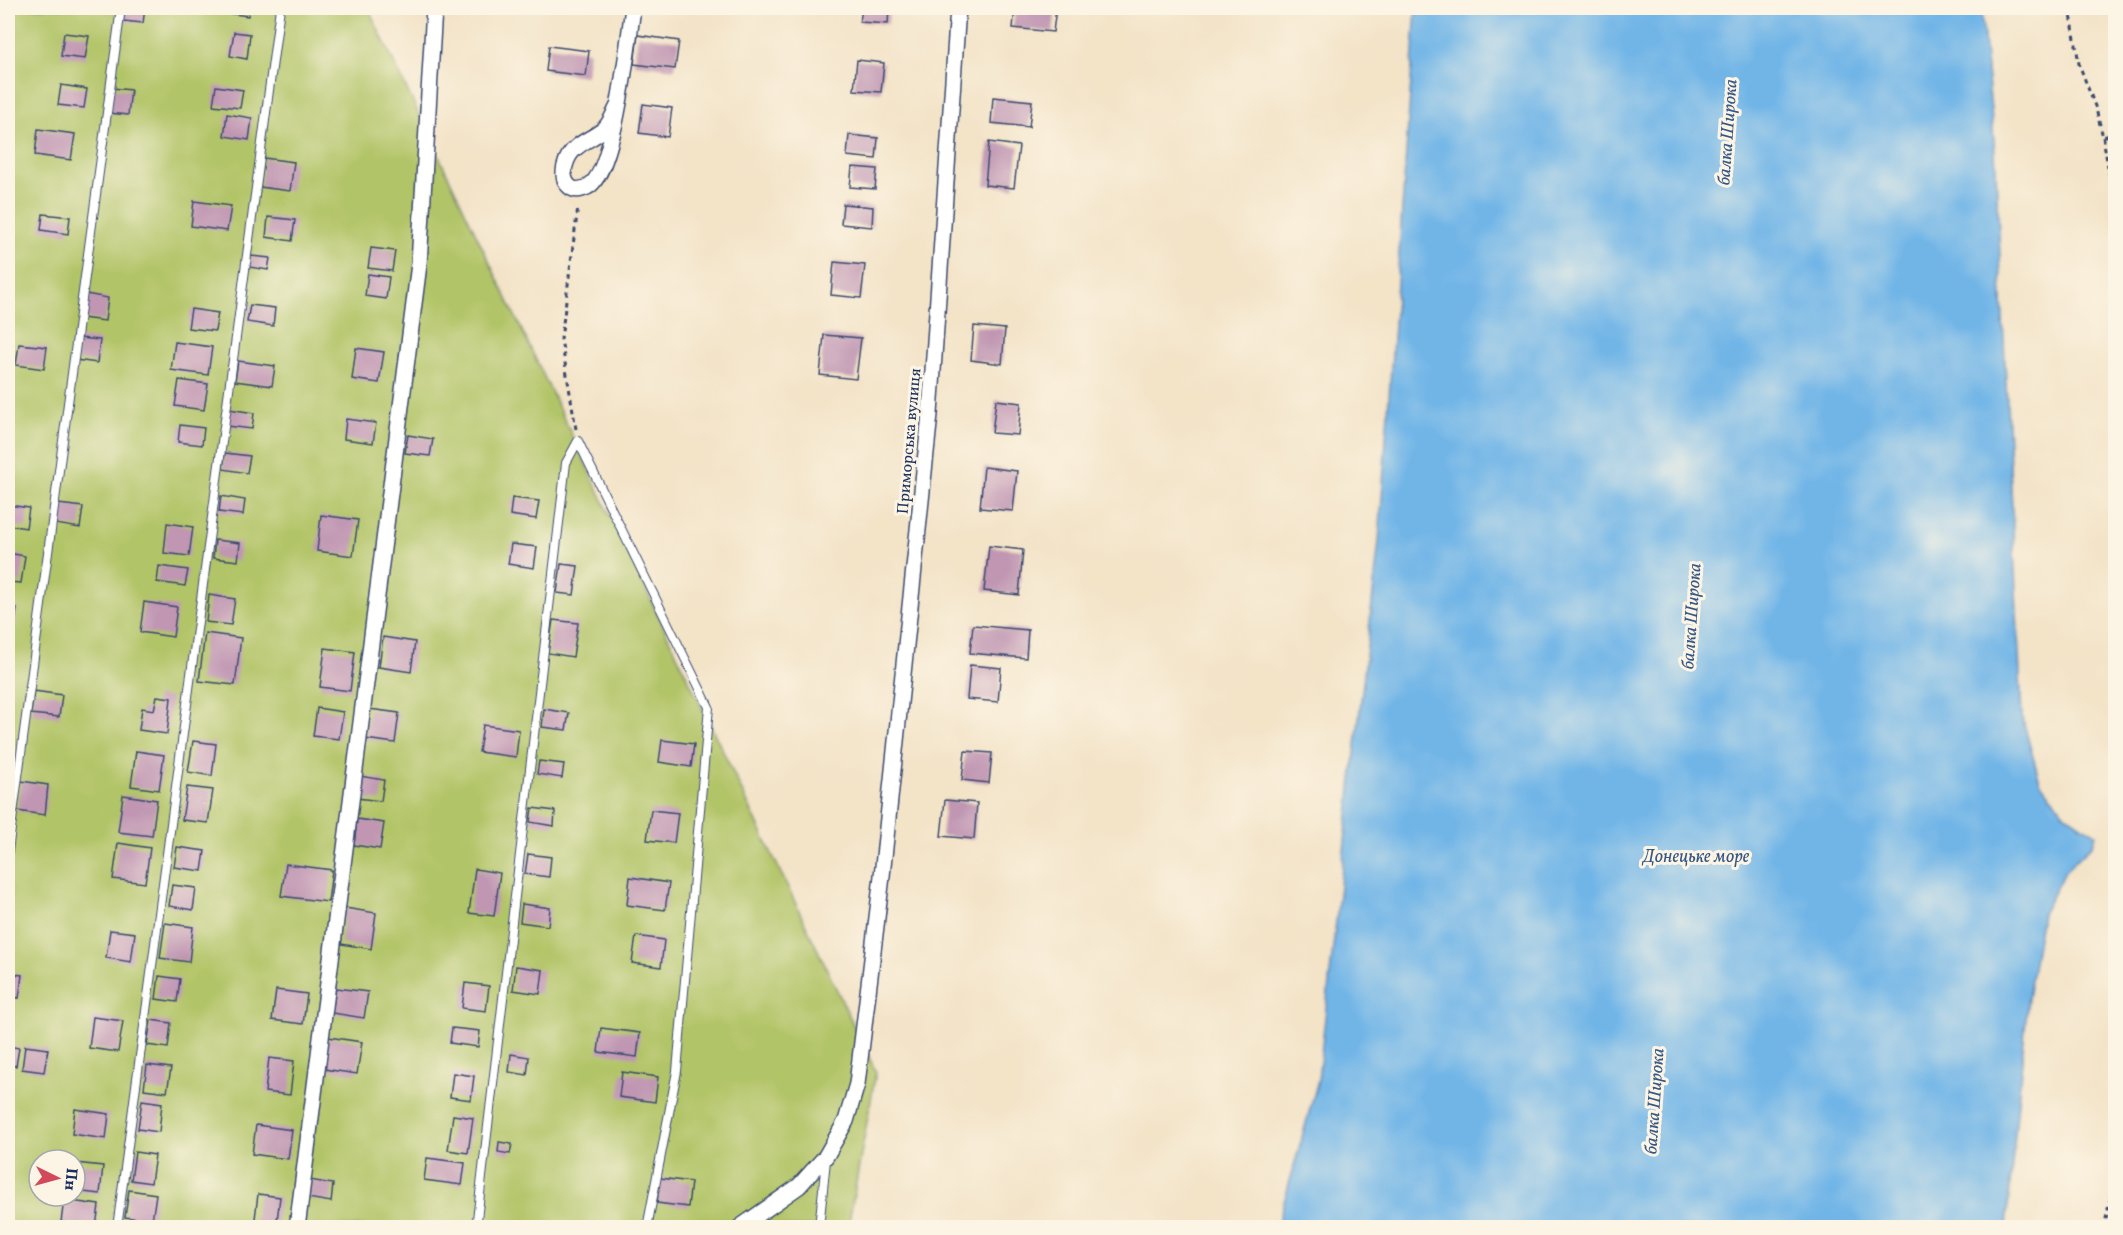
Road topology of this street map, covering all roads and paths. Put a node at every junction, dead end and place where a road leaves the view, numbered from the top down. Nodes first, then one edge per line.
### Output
1 (121, 8) edge
2 (280, 8) edge
3 (434, 8) edge
4 (633, 8) edge
5 (958, 8) edge
6 (2070, 8) edge
7 (618, 106) junction
8 (2115, 133) edge
9 (2103, 137) junction
10 (580, 190) junction
11 (2115, 215) edge
12 (578, 441) junction
13 (8, 851) edge
14 (826, 1156) junction
15 (2115, 1172) edge
16 (117, 1227) edge
17 (297, 1227) edge
18 (476, 1227) edge
19 (647, 1227) edge
20 (739, 1227) edge
21 (819, 1227) edge
22 (2103, 1227) edge

1 - 13 lane
2 - 16 lane
3 - 17 street
4 - 7 street
5 - 14 street, Приморська вулиця
6 - 9 path
7 - 10 street
7 - 10 street
8 - 9 path
9 - 11 path
10 - 12 path
12 - 18 lane
12 - 19 lane
14 - 20 street, Приморська вулиця
14 - 21 lane
15 - 22 path

